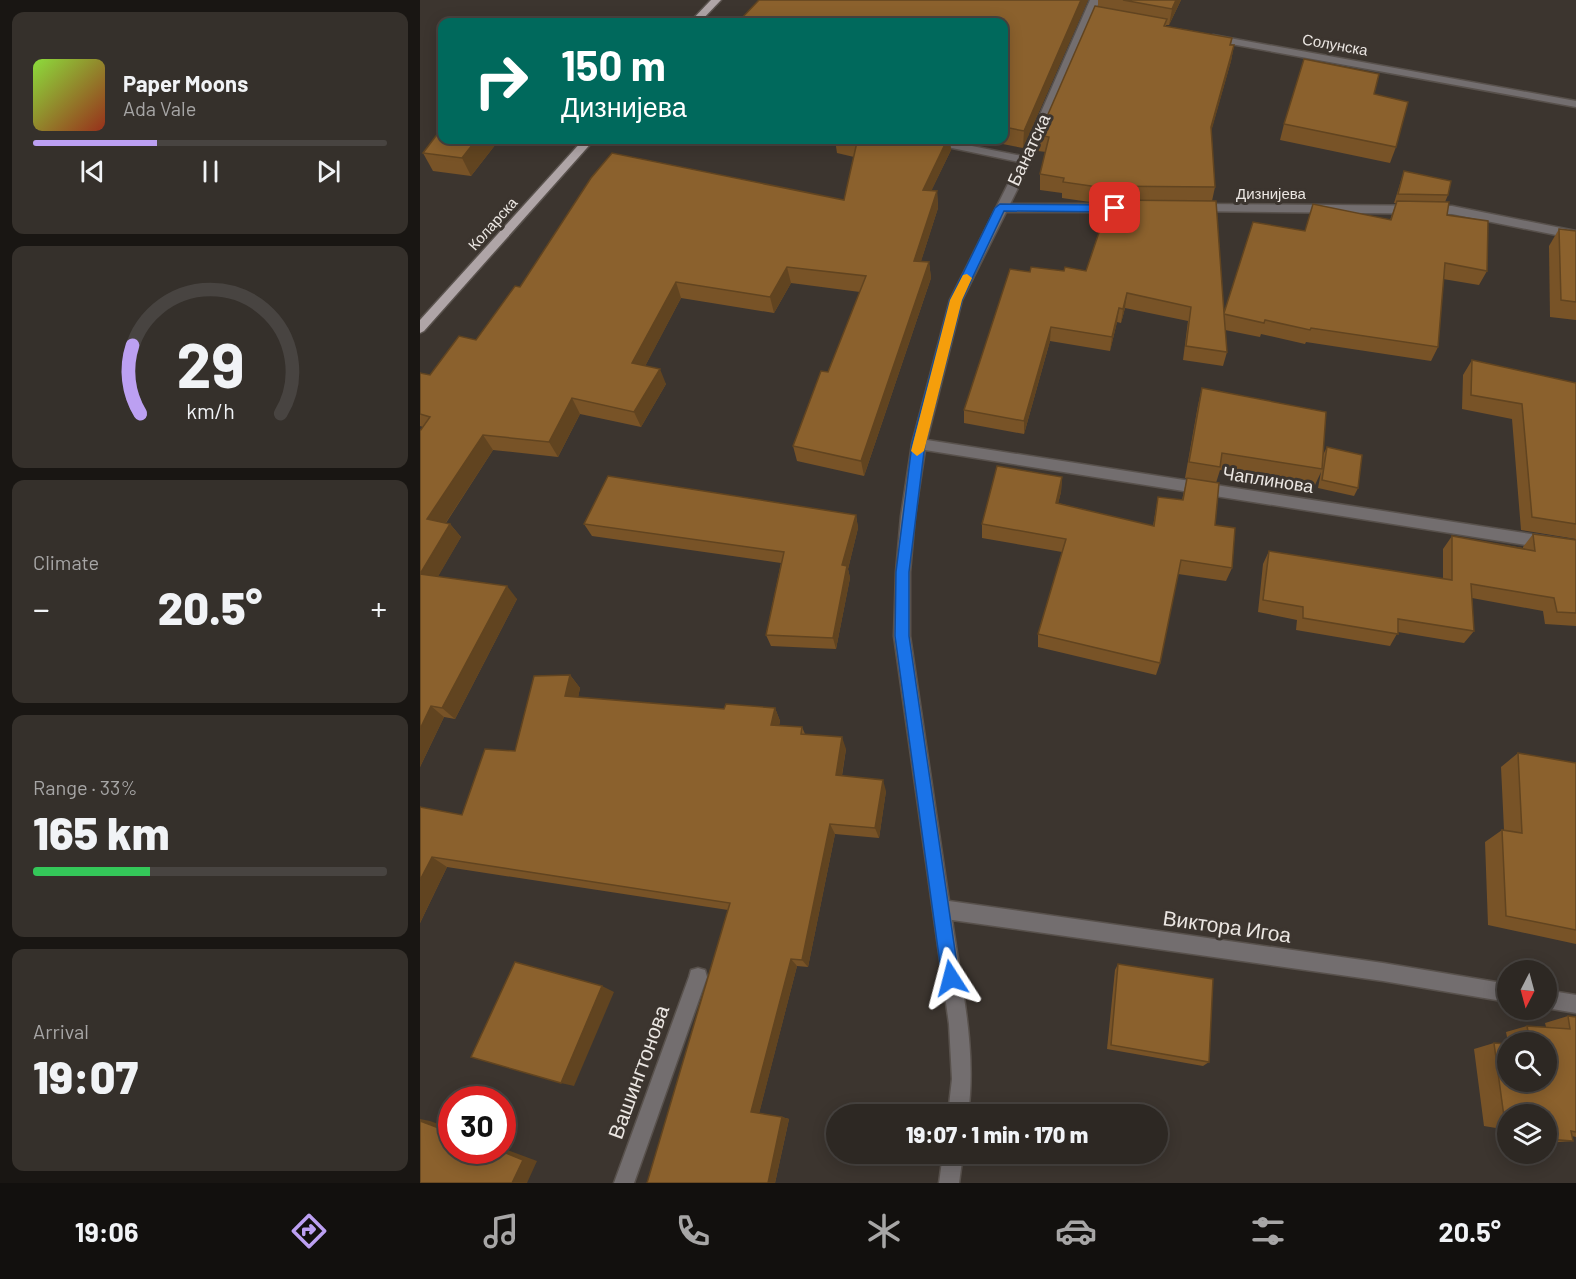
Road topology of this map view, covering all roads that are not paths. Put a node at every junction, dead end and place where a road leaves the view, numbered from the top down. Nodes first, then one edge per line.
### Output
1 (716, 0) edge
2 (1095, 0) edge
3 (699, 18) edge
4 (1204, 36) edge
5 (1576, 104) edge
6 (585, 144) edge
7 (948, 144) edge
8 (1026, 160) junction
9 (1000, 208) junction
10 (1143, 208) edge
11 (1190, 208) edge
12 (1576, 235) edge
13 (420, 328) edge
14 (918, 444) junction
15 (1576, 547) edge
16 (940, 909) junction
17 (698, 976) dead end
18 (1497, 991) edge
19 (1557, 1001) edge
20 (1576, 1004) edge
21 (959, 1104) edge
22 (952, 1164) edge
23 (624, 1183) edge
24 (949, 1183) edge

1 - 3 main road
2 - 8 street, Банатска
4 - 5 street, Солунска
6 - 13 main road, Коларска
7 - 8 street
8 - 9 street, Банатска
9 - 10 street
9 - 14 street, Банатска
11 - 12 street, Дизнијева
14 - 15 street, Чаплинова
14 - 16 street, Банатска
16 - 18 street, Виктора Игоа
16 - 21 street, Банатска
17 - 23 street, Вашингтонова
19 - 20 street
22 - 24 street

